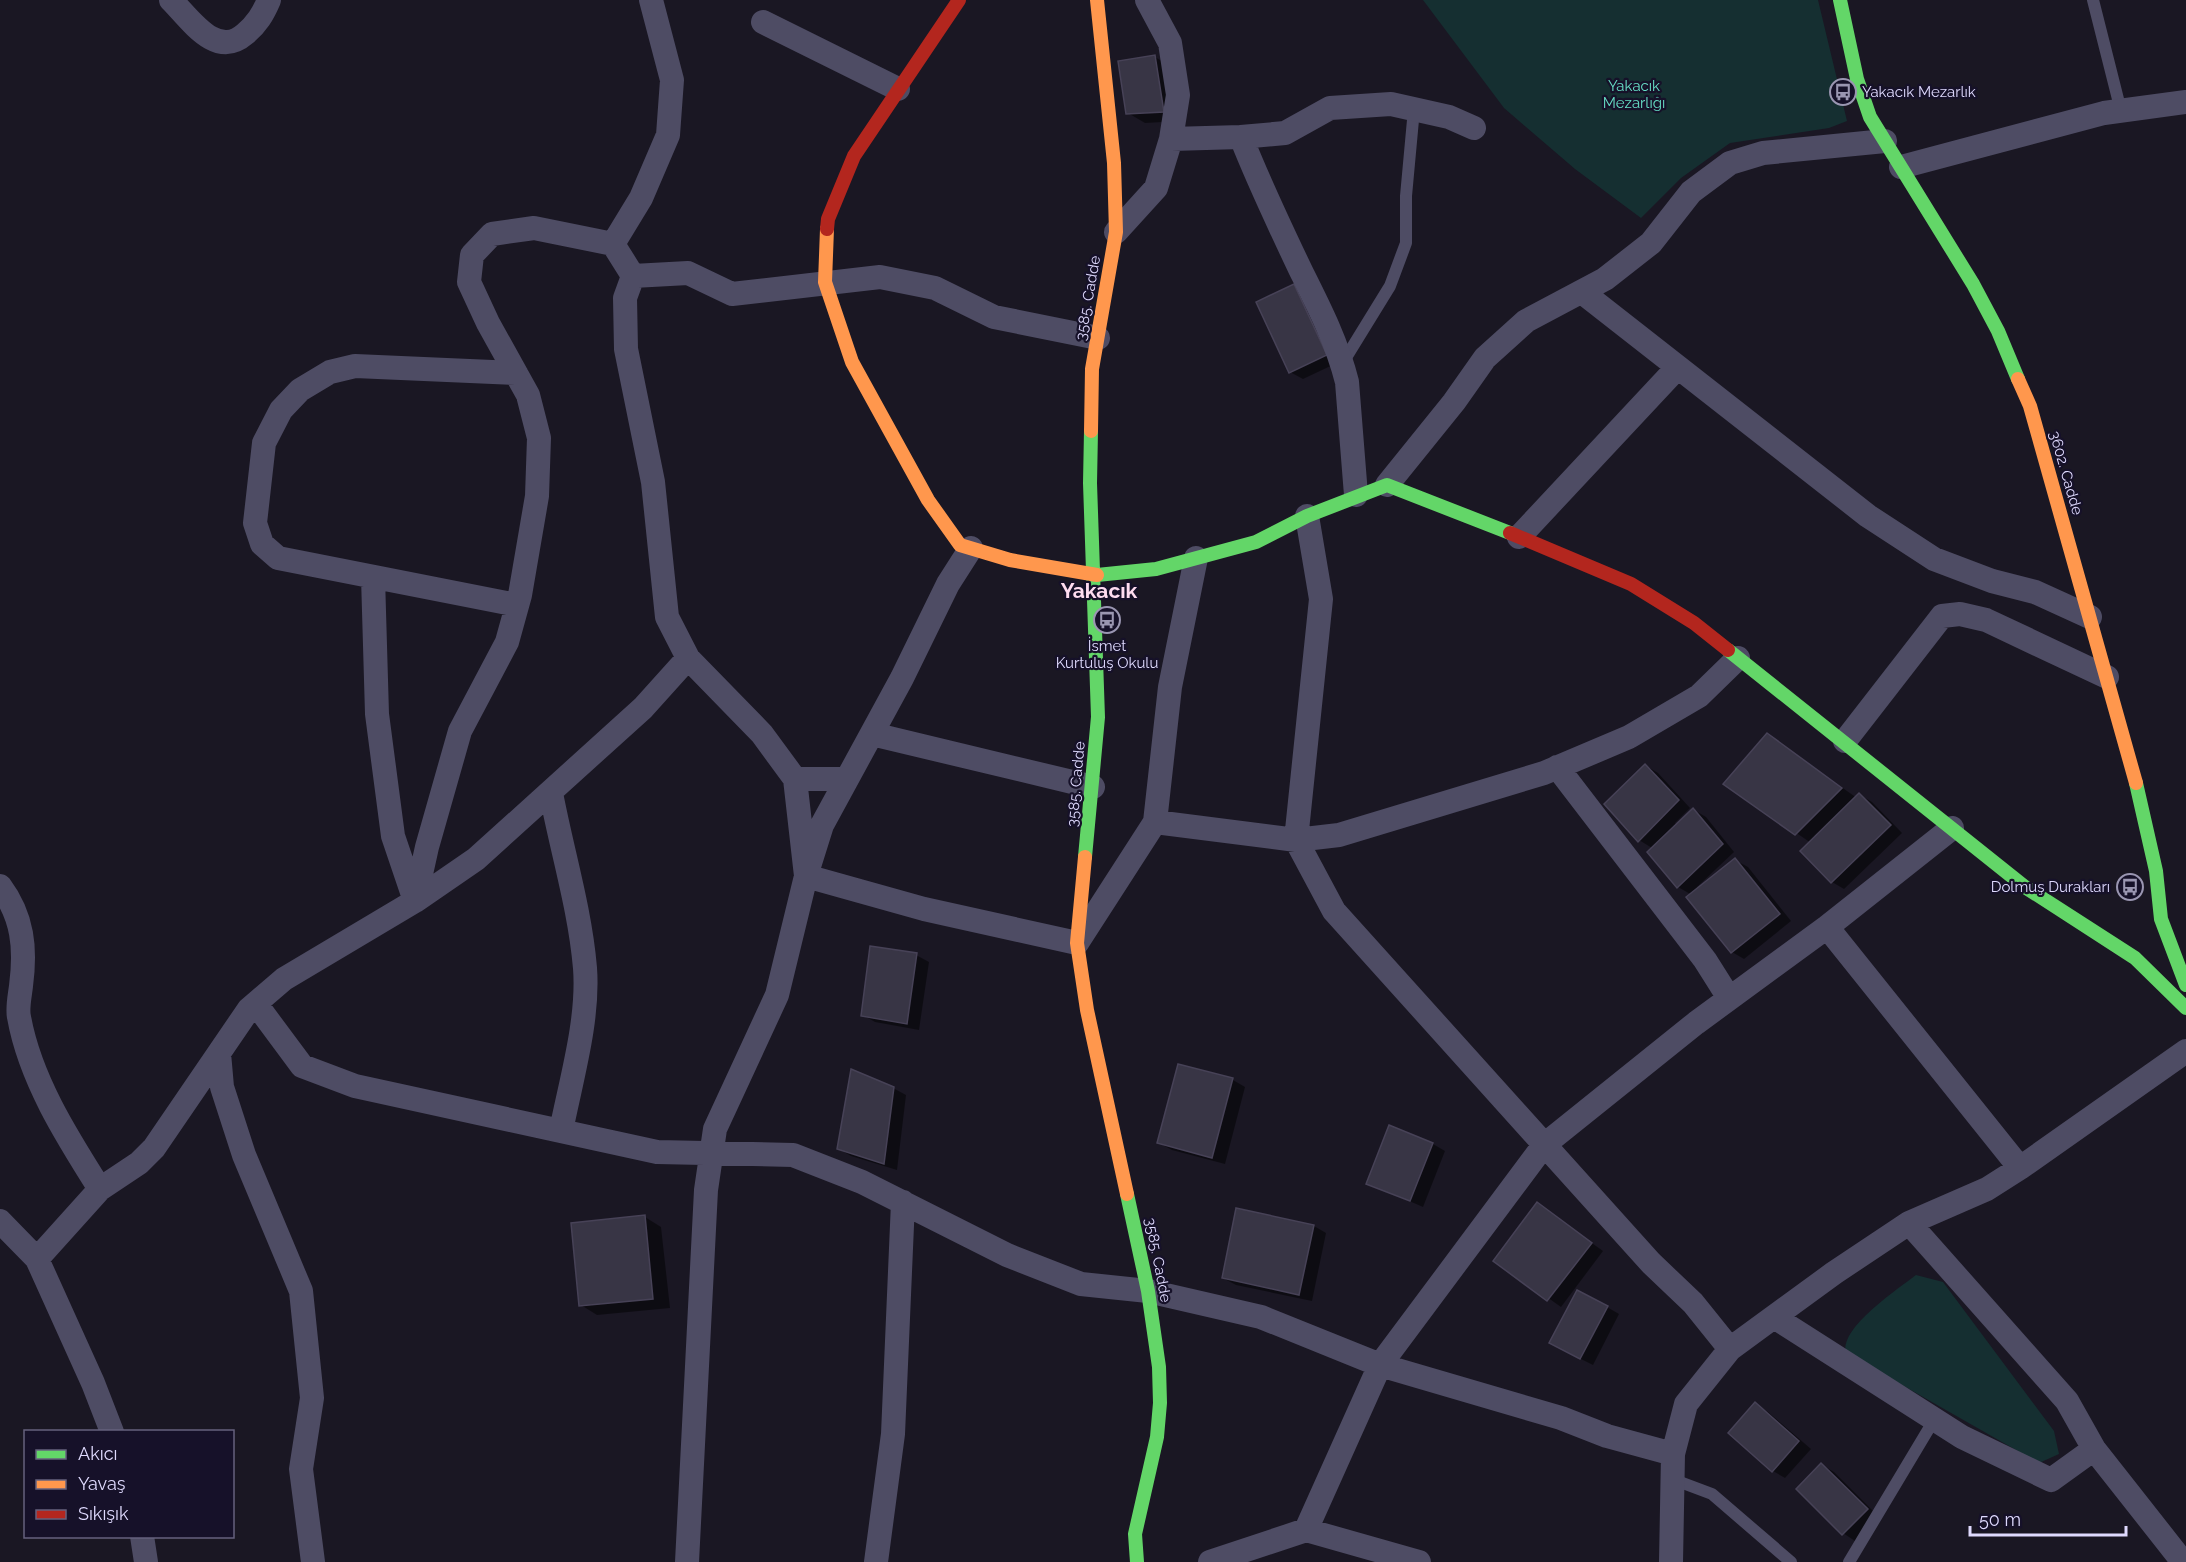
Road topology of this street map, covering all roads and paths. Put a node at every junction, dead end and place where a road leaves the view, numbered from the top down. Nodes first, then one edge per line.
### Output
1 (171, 0) edge
2 (269, 0) edge
3 (651, 0) edge
4 (1096, 0) edge
5 (1147, 0) edge
6 (1840, 0) edge
7 (2093, 0) edge
8 (952, 3) edge
9 (763, 22) dead end
10 (898, 89) junction
11 (2186, 102) edge
12 (1414, 109) junction
13 (2121, 111) junction
14 (1474, 128) dead end
15 (1241, 137) junction
16 (1171, 140) junction
17 (1885, 141) junction
18 (1901, 167) junction
19 (1116, 232) junction
20 (613, 244) junction
21 (633, 276) junction
22 (825, 282) junction
23 (1582, 292) junction
24 (1098, 338) junction
25 (1342, 364) junction
26 (1677, 368) junction
27 (516, 373) junction
28 (1387, 485) junction
29 (1356, 495) junction
30 (1307, 516) junction
31 (1519, 537) junction
32 (971, 548) junction
33 (1196, 558) junction
34 (1093, 575) junction
35 (373, 577) junction
36 (517, 605) junction
37 (2090, 616) junction
38 (688, 658) junction
39 (1738, 658) junction
40 (2107, 677) junction
41 (873, 734) junction
42 (1845, 741) junction
43 (1557, 767) junction
44 (847, 778) junction
45 (795, 779) junction
46 (1093, 787) junction
47 (551, 793) junction
48 (1155, 822) junction
49 (1952, 828) junction
50 (1296, 840) junction
51 (806, 876) junction
52 (0, 886) edge
53 (415, 901) junction
54 (1827, 927) junction
55 (1077, 943) junction
56 (2186, 985) edge
57 (1730, 998) junction
58 (256, 1004) junction
59 (2186, 1008) edge
60 (2186, 1051) edge
61 (219, 1053) junction
62 (561, 1131) junction
63 (1544, 1145) junction
64 (711, 1154) junction
65 (2020, 1168) junction
66 (100, 1190) junction
67 (903, 1202) junction
68 (0, 1221) edge
69 (1909, 1223) junction
70 (37, 1259) junction
71 (1148, 1291) junction
72 (1774, 1317) junction
73 (1730, 1349) junction
74 (1380, 1365) junction
75 (1934, 1420) junction
76 (111, 1430) edge
77 (2094, 1449) junction
78 (1673, 1454) junction
79 (1672, 1479) junction
80 (1306, 1530) junction
81 (142, 1538) edge
82 (146, 1562) edge
83 (313, 1562) edge
84 (687, 1562) edge
85 (876, 1562) edge
86 (1137, 1562) edge
87 (1210, 1562) edge
88 (1419, 1562) edge
89 (1671, 1562) edge
90 (1791, 1562) edge
91 (1849, 1562) edge
92 (2183, 1562) edge

1 - 2 street
3 - 20 street
4 - 19 street, 3585. Cadde
5 - 16 street
6 - 17 street, 3602. Cadde
7 - 13 lane
8 - 10 street
9 - 10 street
10 - 22 street
11 - 13 street
12 - 14 street
12 - 15 street
12 - 25 lane
13 - 18 street
15 - 16 street
15 - 25 street
16 - 19 street
17 - 18 street, 3602. Cadde
17 - 23 street
18 - 37 street, 3602. Cadde
19 - 24 street, 3585. Cadde
20 - 21 street
20 - 27 street
21 - 22 street
21 - 38 street
22 - 24 street
22 - 32 street
23 - 26 street
23 - 28 street
24 - 34 street, 3585. Cadde
25 - 29 street
26 - 31 street
26 - 37 street
27 - 35 street
27 - 36 street
28 - 29 street
28 - 31 street
29 - 30 street
30 - 33 street
30 - 50 street
31 - 39 street
32 - 34 street
32 - 41 street
33 - 34 street
33 - 48 street
34 - 46 street, 3585. Cadde
35 - 36 street
35 - 53 street
36 - 53 street
37 - 40 street, 3602. Cadde
38 - 45 street
38 - 47 street
39 - 42 street
39 - 43 street
40 - 42 street
40 - 56 street, 3602. Cadde
41 - 44 street
41 - 46 street
42 - 49 street
43 - 50 street
43 - 57 street
44 - 45 street
44 - 51 street
45 - 51 street
46 - 55 street, 3585. Cadde
47 - 53 street
47 - 62 street
48 - 50 street
48 - 55 street
49 - 54 street
49 - 59 street
50 - 63 street
51 - 55 street
51 - 64 street
52 - 66 street
53 - 58 street
54 - 57 street
54 - 65 street
55 - 71 street, 3585. Cadde
57 - 63 street
58 - 61 street
58 - 62 street
60 - 65 street
61 - 66 street
61 - 83 street
62 - 64 street
63 - 73 street
63 - 74 street
64 - 67 street
64 - 84 street
65 - 69 street
66 - 70 street
67 - 71 street
67 - 85 street
68 - 70 street
69 - 72 street
69 - 77 street
70 - 76 street
71 - 74 street
71 - 86 street, 3585. Cadde
72 - 73 street
72 - 75 street
73 - 78 street
74 - 78 street
74 - 80 street
75 - 77 street
75 - 91 lane
77 - 92 street
78 - 79 street
79 - 89 street
79 - 90 lane
80 - 87 street
80 - 88 street
81 - 82 street

